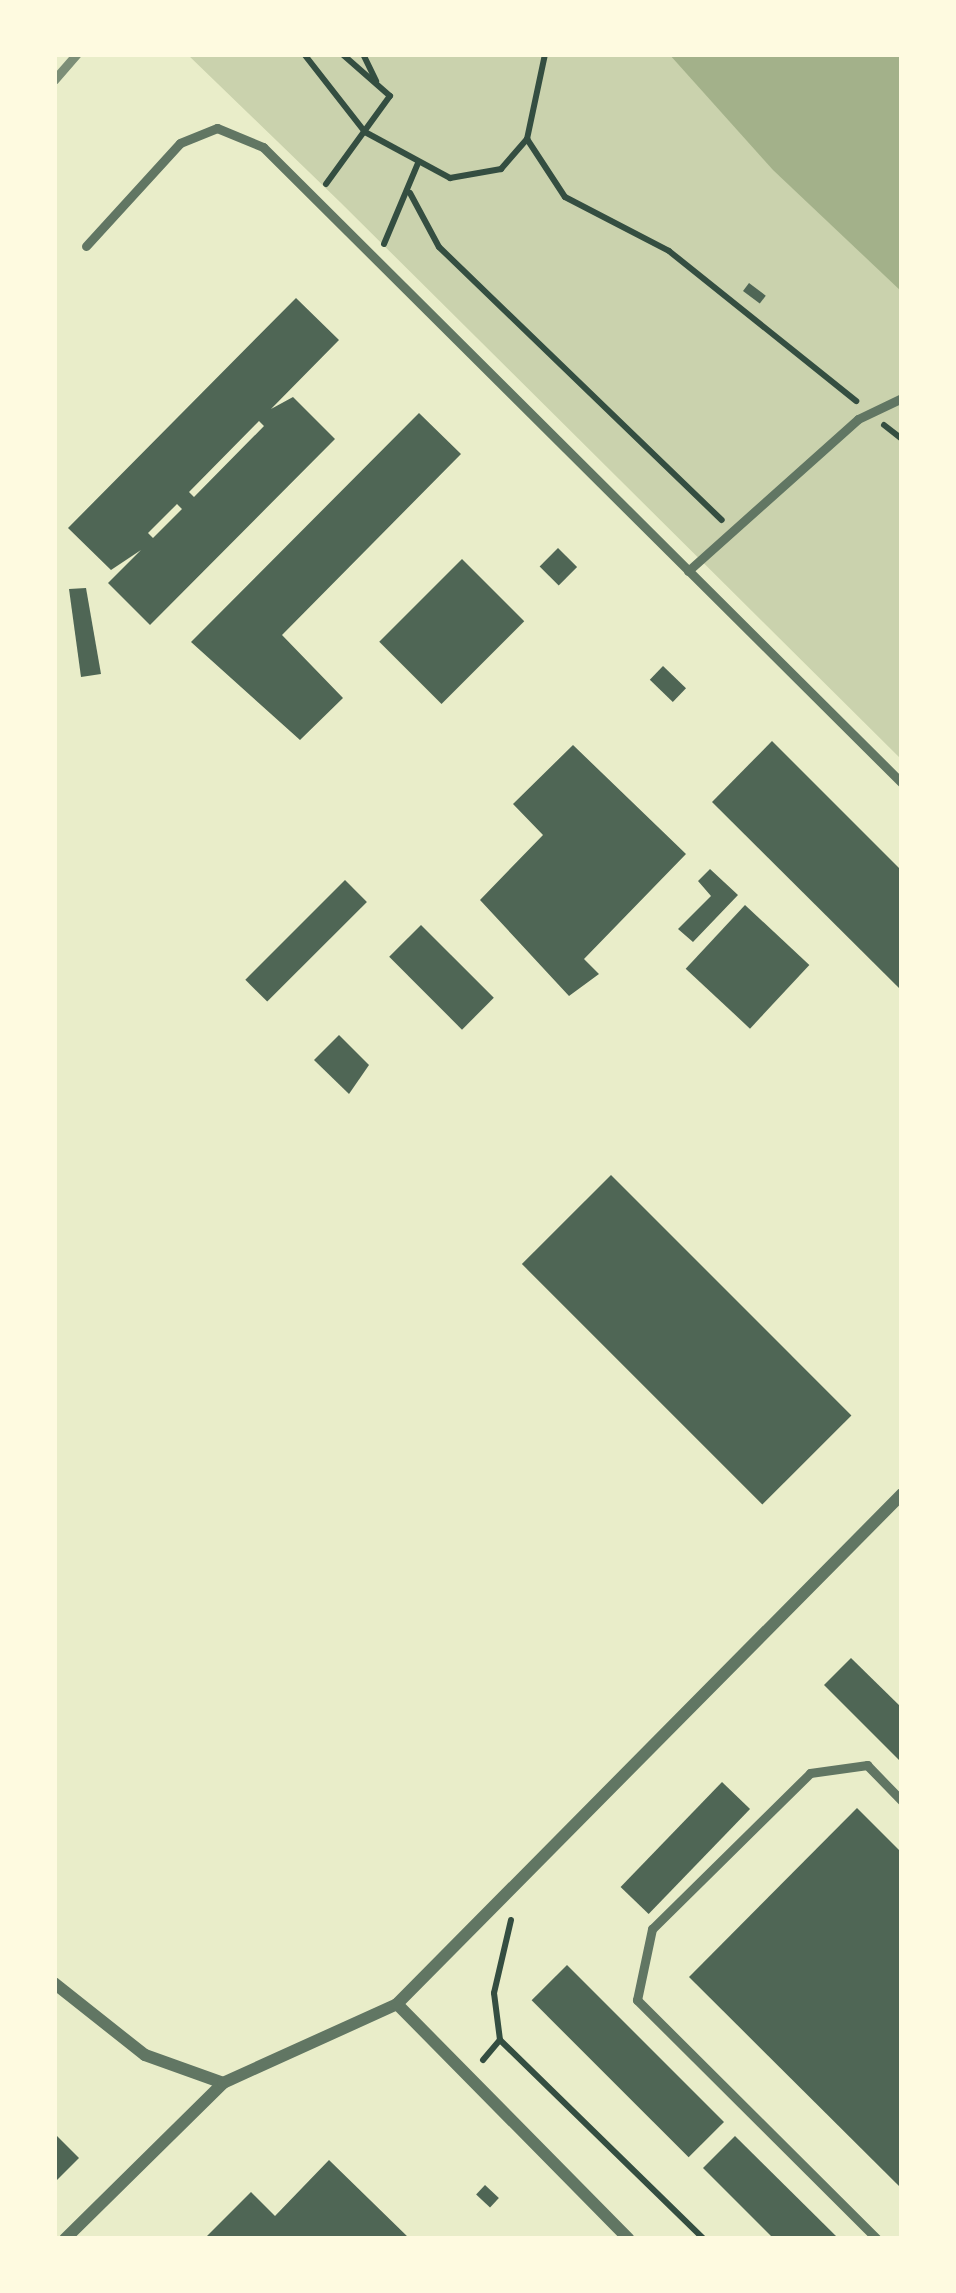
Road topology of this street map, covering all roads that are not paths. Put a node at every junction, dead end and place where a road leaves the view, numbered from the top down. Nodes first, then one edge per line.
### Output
1 (86, 246) dead end
2 (902, 398) edge
3 (688, 571) junction
4 (902, 783) edge
5 (902, 1494) edge
6 (902, 1801) edge
7 (54, 1983) edge
8 (397, 2004) junction
9 (223, 2083) junction
10 (65, 2239) edge
11 (629, 2239) edge
12 (877, 2239) edge

1 - 3 lane
2 - 3 lane
3 - 4 lane
5 - 8 street
6 - 12 lane
7 - 9 street
8 - 9 street
8 - 11 street
9 - 10 street

